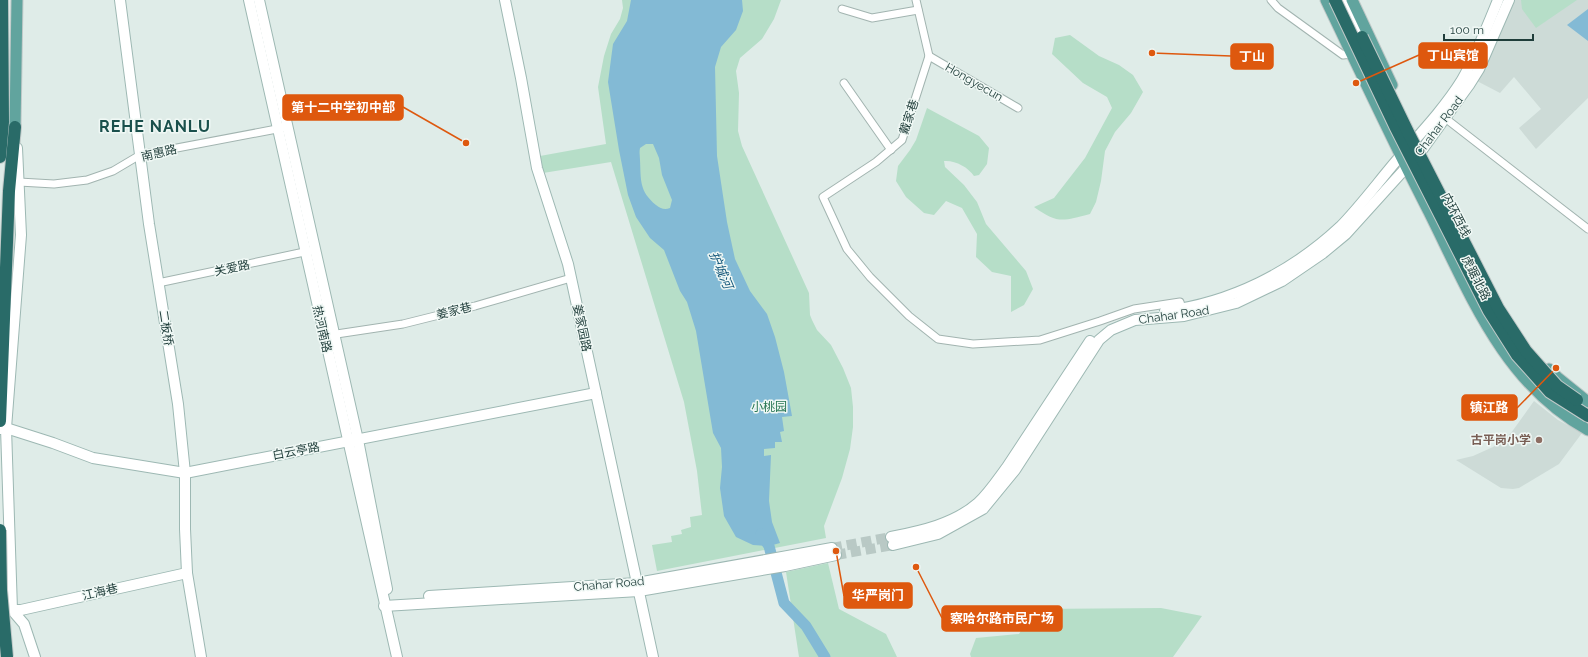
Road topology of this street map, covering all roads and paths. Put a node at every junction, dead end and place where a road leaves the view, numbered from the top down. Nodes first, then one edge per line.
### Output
1 (2, 0) edge
2 (18, 0) edge
3 (120, 0) edge
4 (249, 0) edge
5 (259, 0) edge
6 (505, 0) edge
7 (916, 0) edge
8 (1271, 0) edge
9 (1326, 0) edge
10 (1334, 0) edge
11 (1345, 0) edge
12 (1352, 0) edge
13 (1498, 0) edge
14 (1508, 0) edge
15 (842, 9) dead end
16 (918, 10) junction
17 (1354, 31) junction
18 (1352, 54) junction
19 (929, 56) junction
20 (844, 83) dead end
21 (1018, 108) dead end
22 (1445, 118) junction
23 (1, 126) edge
24 (15, 127) junction
25 (288, 127) junction
26 (278, 130) junction
27 (1417, 138) junction
28 (891, 150) junction
29 (1422, 150) junction
30 (140, 155) junction
31 (1401, 156) junction
32 (0, 157) edge
33 (1406, 168) junction
34 (19, 182) junction
35 (1588, 229) edge
36 (316, 250) junction
37 (305, 252) junction
38 (571, 278) junction
39 (158, 283) junction
40 (1183, 312) junction
41 (335, 334) junction
42 (324, 335) junction
43 (596, 393) junction
44 (1588, 402) edge
45 (1588, 407) edge
46 (1588, 416) edge
47 (2, 426) edge
48 (1588, 430) edge
49 (358, 440) junction
50 (347, 441) junction
51 (184, 473) junction
52 (0, 530) edge
53 (892, 541) tunnel mouth
54 (834, 551) tunnel mouth
55 (187, 573) junction
56 (638, 587) junction
57 (387, 602) junction
58 (0, 610) edge
59 (12, 610) junction
60 (7, 657) edge
61 (35, 657) edge
62 (201, 657) edge
63 (397, 657) edge
64 (403, 657) edge
65 (653, 657) edge

1 - 23 highway
2 - 24 main road
3 - 30 main road, 二板桥
4 - 26 main road, 热河南路
5 - 25 main road, 热河南路
6 - 38 main road, 姜家园路
7 - 16 street
8 - 18 street
9 - 18 main road, 虎踞北路
10 - 17 highway, 内环西线, bridge
11 - 17 highway, 内环西线
12 - 27 main road, 虎踞北路
13 - 27 main road, Chahar Road
14 - 22 main road, Chahar Road
15 - 16 street
16 - 19 street
17 - 45 highway, 内环西线, bridge
17 - 46 highway, 内环西线, bridge
18 - 31 main road, 虎踞北路
19 - 21 street, Hongyecun
19 - 28 street, 戴家巷
20 - 28 street
22 - 29 main road, Chahar Road
22 - 35 street
23 - 32 highway
24 - 34 main road
24 - 47 highway
25 - 26 street, 南惠路
25 - 36 main road, 热河南路
26 - 30 street, 南惠路
26 - 37 main road, 热河南路
27 - 29 main road, 虎踞北路
27 - 31 main road, Chahar Road
28 - 40 street, 戴家巷
29 - 33 main road, Chahar Road
29 - 44 main road, 虎踞北路
30 - 34 street, 南惠路
30 - 39 main road, 二板桥
31 - 33 main road, 虎踞北路
31 - 40 main road, Chahar Road
33 - 40 main road, Chahar Road
33 - 48 main road, 虎踞北路
34 - 47 main road
36 - 37 street, 关爱路
36 - 41 main road, 热河南路
37 - 39 street, 关爱路
37 - 42 main road, 热河南路
38 - 41 street, 姜家巷
38 - 43 main road, 姜家园路
39 - 51 main road, 二板桥
40 - 53 main road, Chahar Road
41 - 42 street, 姜家巷
41 - 49 main road, 热河南路
42 - 50 main road, 热河南路
43 - 49 main road, 白云亭路
43 - 56 main road, 姜家园路
47 - 51 main road, 白云亭路
47 - 59 main road
49 - 50 main road, 白云亭路
49 - 57 main road, 热河南路
50 - 51 main road, 白云亭路
50 - 57 main road, 热河南路
51 - 55 main road, 二板桥
52 - 60 highway, bridge
54 - 56 main road, Chahar Road
55 - 59 main road, 江海巷
55 - 62 main road, 二板桥
56 - 57 main road, Chahar Road
56 - 65 main road, 姜家园路
57 - 63 main road, 热河南路
57 - 64 main road, 热河南路
58 - 59 street
59 - 61 main road

